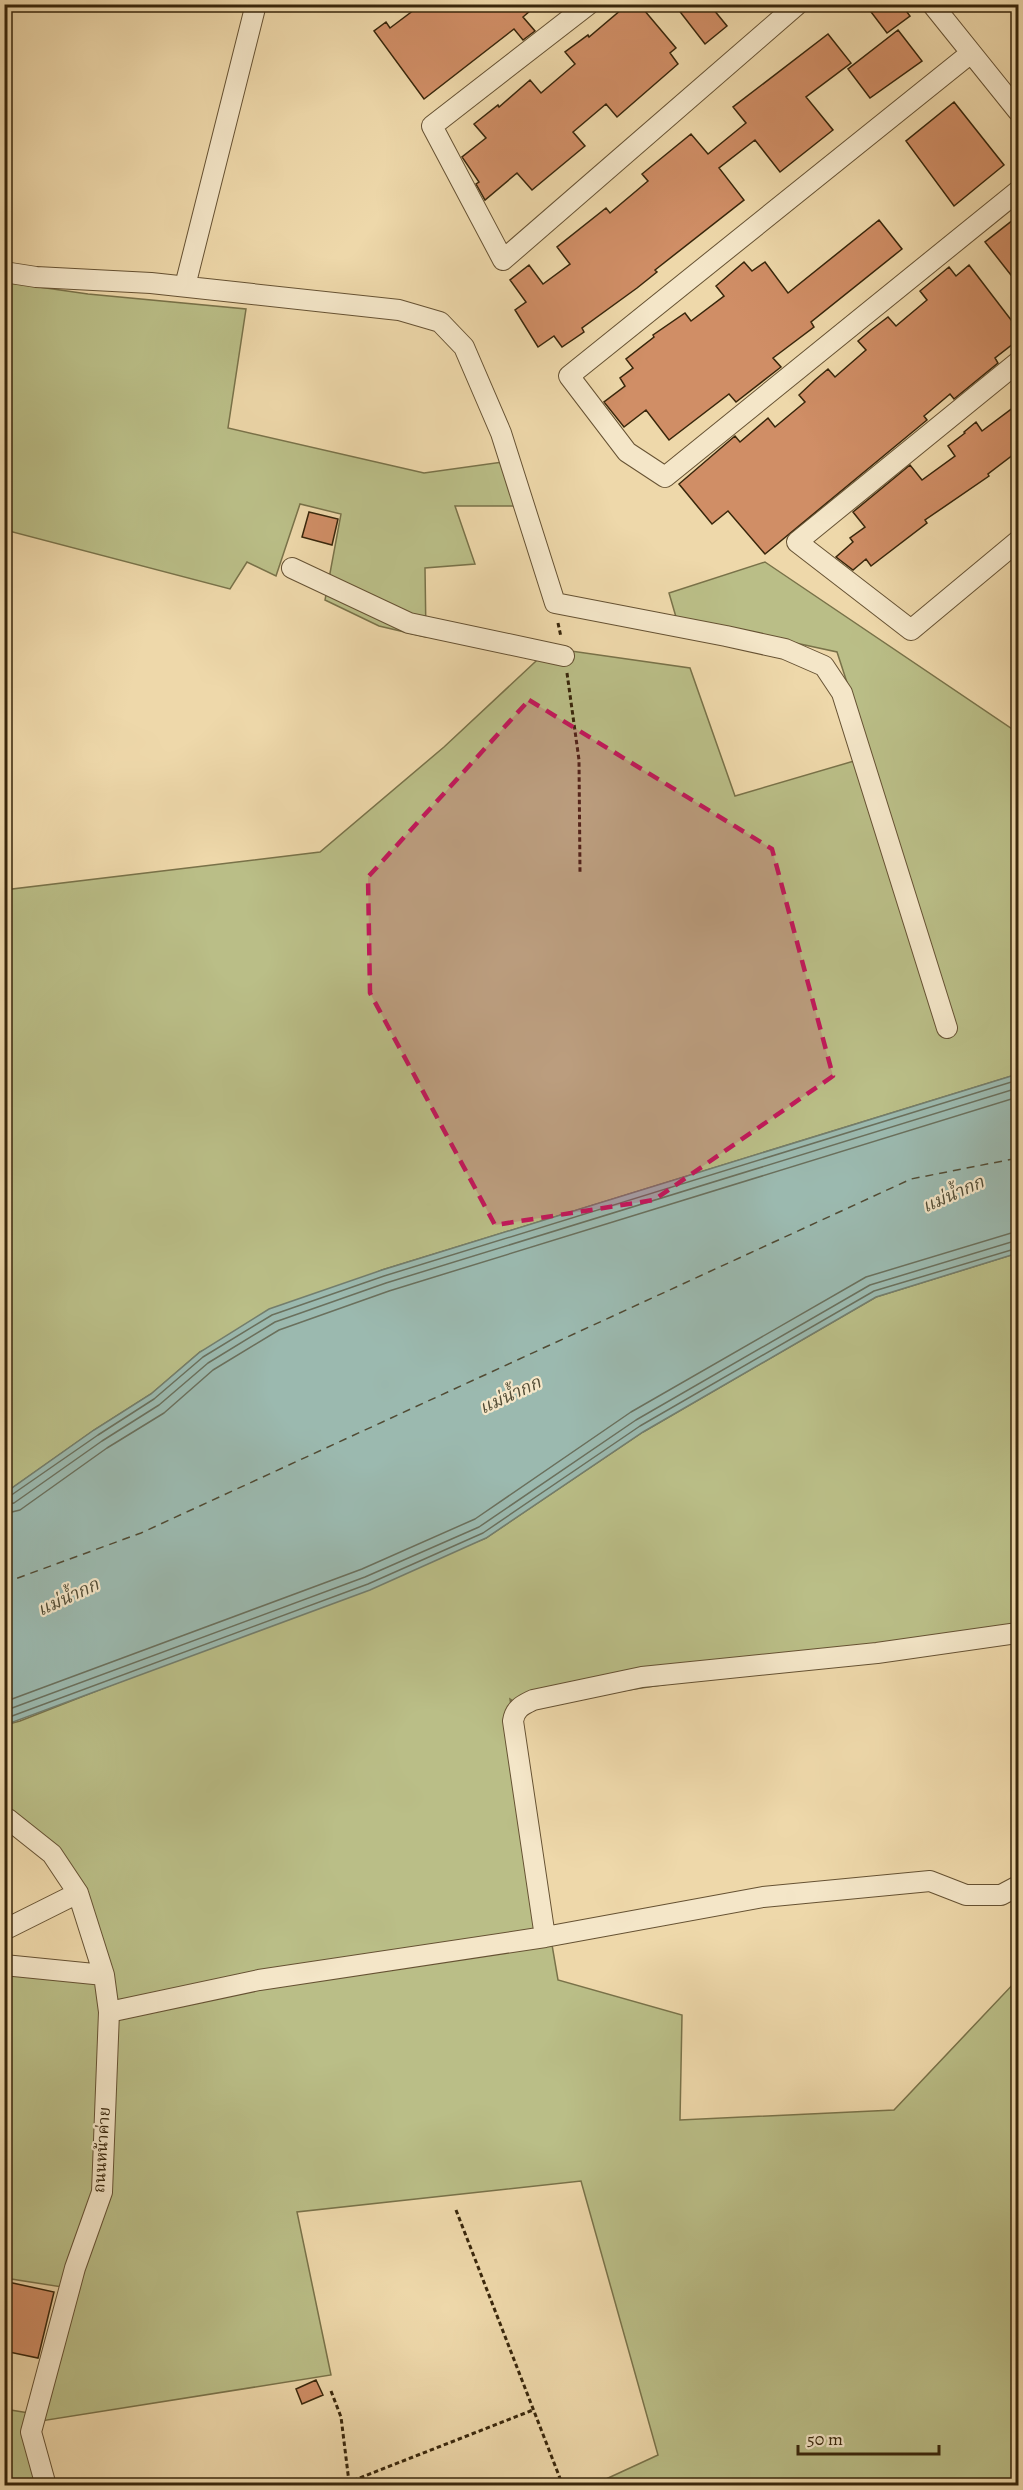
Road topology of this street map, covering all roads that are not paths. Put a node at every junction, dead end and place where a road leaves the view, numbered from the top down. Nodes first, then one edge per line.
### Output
1 (256, 4) edge
2 (589, 4) edge
3 (798, 4) edge
4 (932, 4) edge
5 (971, 52) junction
6 (1018, 111) edge
7 (1018, 191) edge
8 (4, 272) edge
9 (185, 286) junction
10 (1018, 362) edge
11 (1018, 542) edge
12 (292, 568) dead end
13 (564, 656) road end
14 (947, 1028) dead end
15 (1018, 1633) edge
16 (4, 1820) edge
17 (1018, 1886) edge
18 (78, 1893) junction
19 (4, 1930) edge
20 (545, 1937) junction
21 (4, 1965) edge
22 (104, 1975) junction
23 (109, 2012) junction
24 (46, 2486) edge

1 - 9 street
2 - 3 street
4 - 5 street
5 - 6 street
5 - 7 street
8 - 9 street
9 - 14 street
10 - 11 street
12 - 13 street
15 - 20 street
16 - 18 street, ถนนหน้าค่าย
17 - 20 street
18 - 19 street
18 - 22 street, ถนนหน้าค่าย
20 - 23 street
21 - 22 street
22 - 23 street, ถนนหน้าค่าย
23 - 24 street, ถนนหน้าค่าย

